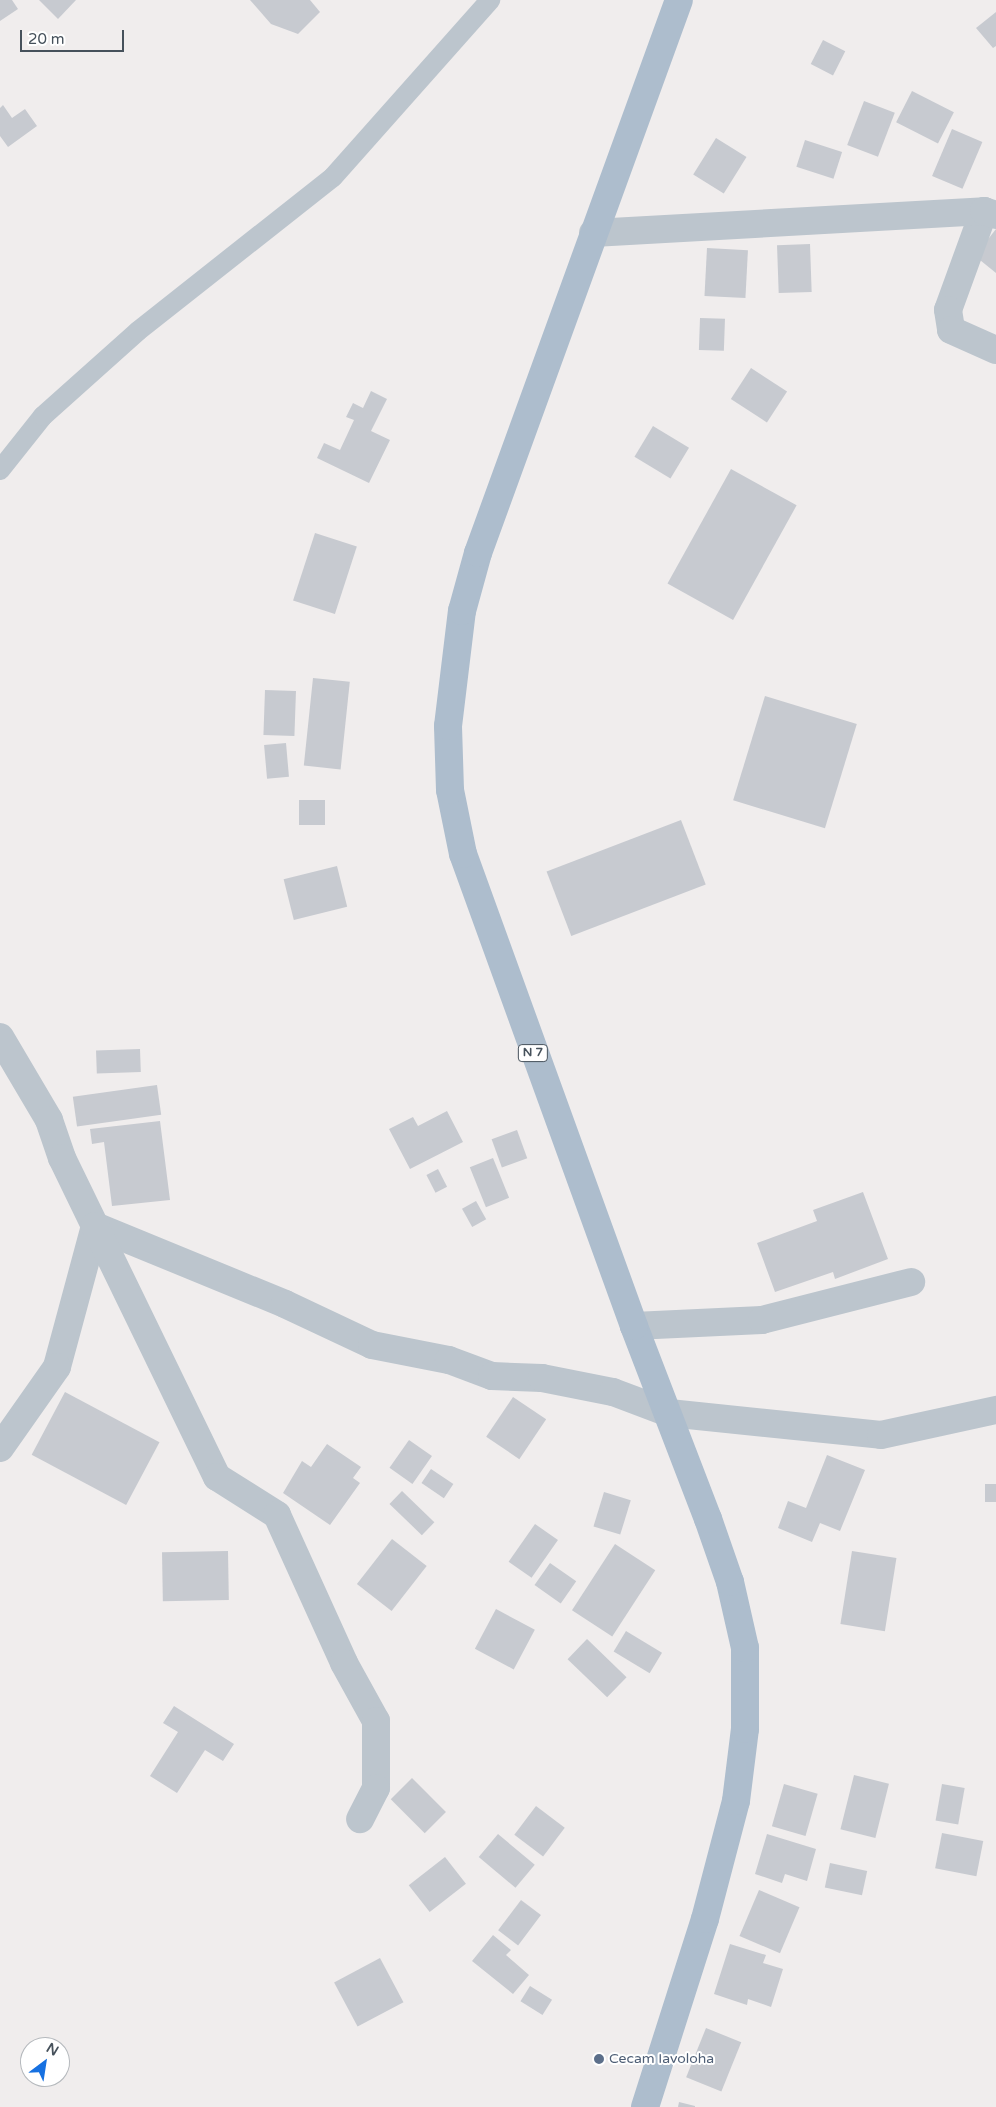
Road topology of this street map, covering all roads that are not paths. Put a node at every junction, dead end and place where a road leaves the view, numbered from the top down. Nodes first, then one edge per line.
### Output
1 (490, 0) edge
2 (679, 0) edge
3 (990, 213) edge
4 (593, 233) junction
5 (996, 350) edge
6 (0, 470) edge
7 (0, 1038) edge
8 (95, 1226) junction
9 (911, 1282) dead end
10 (634, 1326) junction
11 (996, 1410) edge
12 (669, 1413) junction
13 (0, 1448) edge
14 (360, 1819) dead end
15 (645, 2107) edge

1 - 6 lane
2 - 4 main road, N 7
3 - 4 street
3 - 5 street
4 - 10 main road, N 7
7 - 8 street
8 - 12 street
8 - 13 street
8 - 14 street
9 - 10 street
10 - 12 main road, N 7
11 - 12 street
12 - 15 main road, N 7

